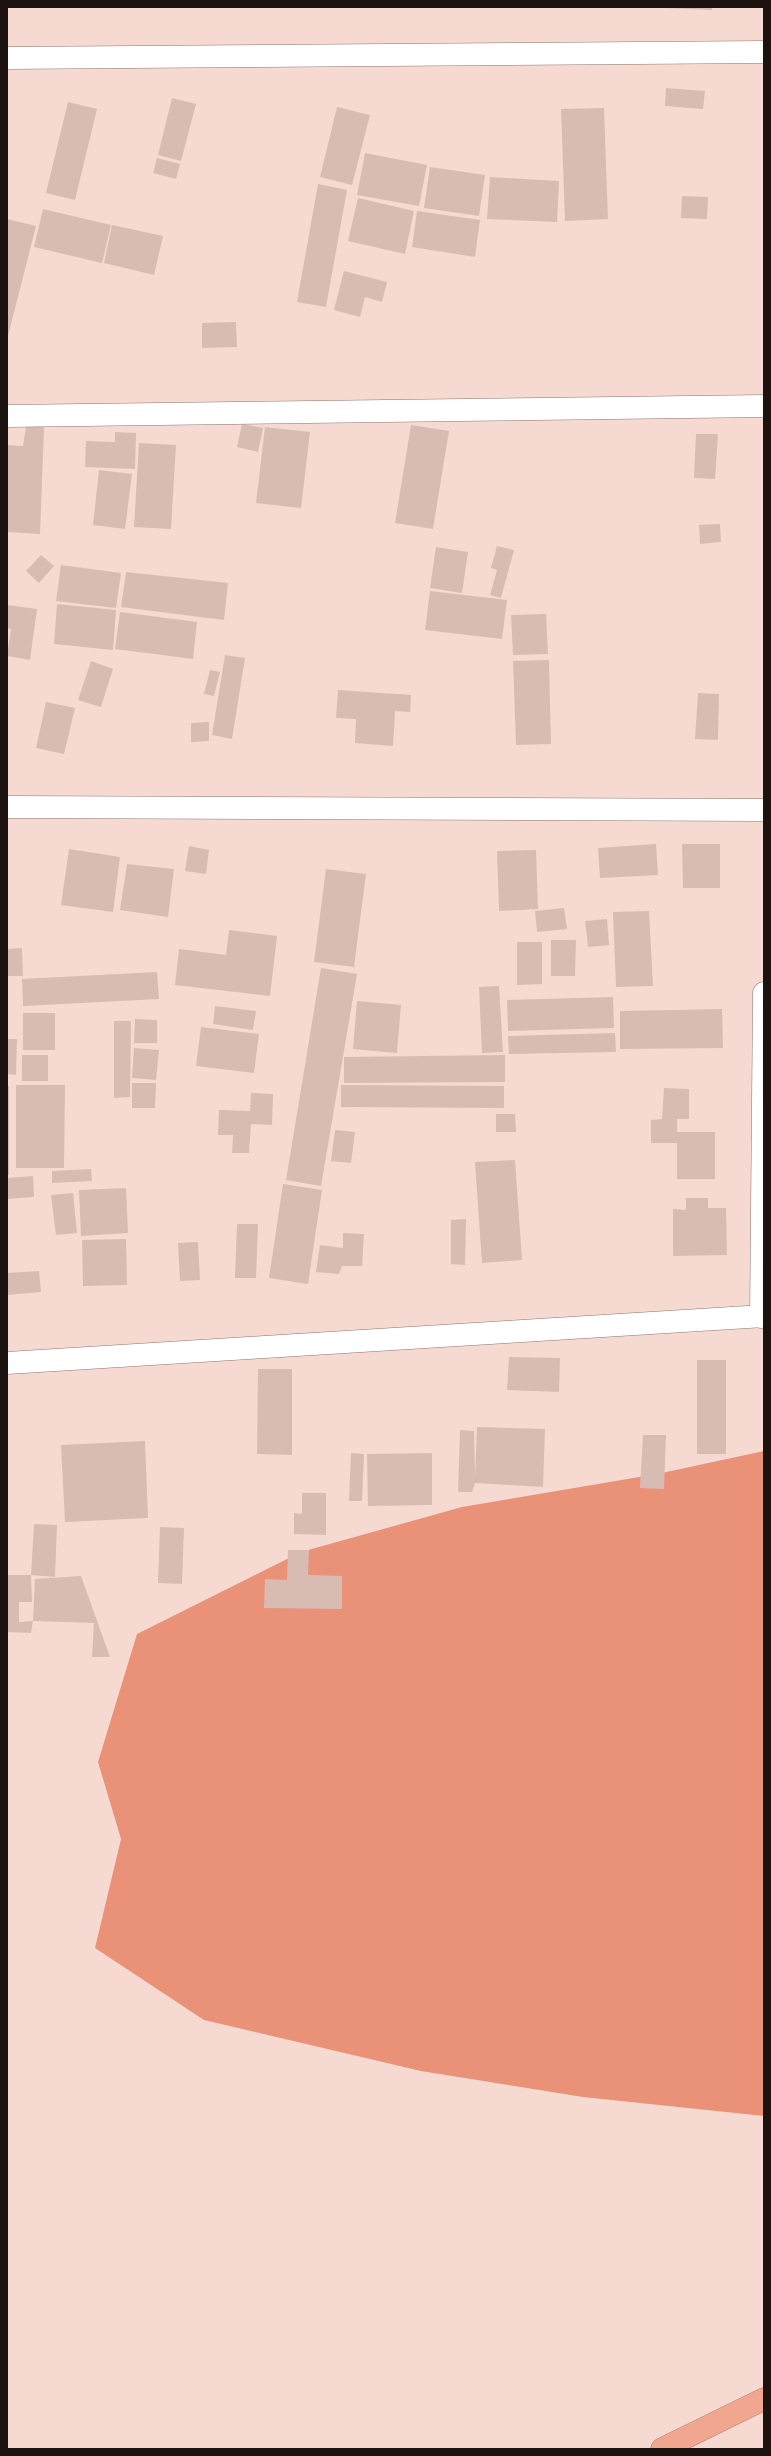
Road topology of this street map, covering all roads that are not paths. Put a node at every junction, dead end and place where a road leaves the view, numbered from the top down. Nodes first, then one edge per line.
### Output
1 (764, 52) edge
2 (7, 58) edge
3 (764, 406) edge
4 (7, 416) edge
5 (7, 807) edge
6 (764, 810) edge
7 (764, 993) edge
8 (763, 1317) edge
9 (7, 1363) edge
10 (764, 2399) edge
11 (662, 2449) edge

1 - 2 street
3 - 4 street
5 - 6 street
7 - 8 street
8 - 9 street
10 - 11 highway

